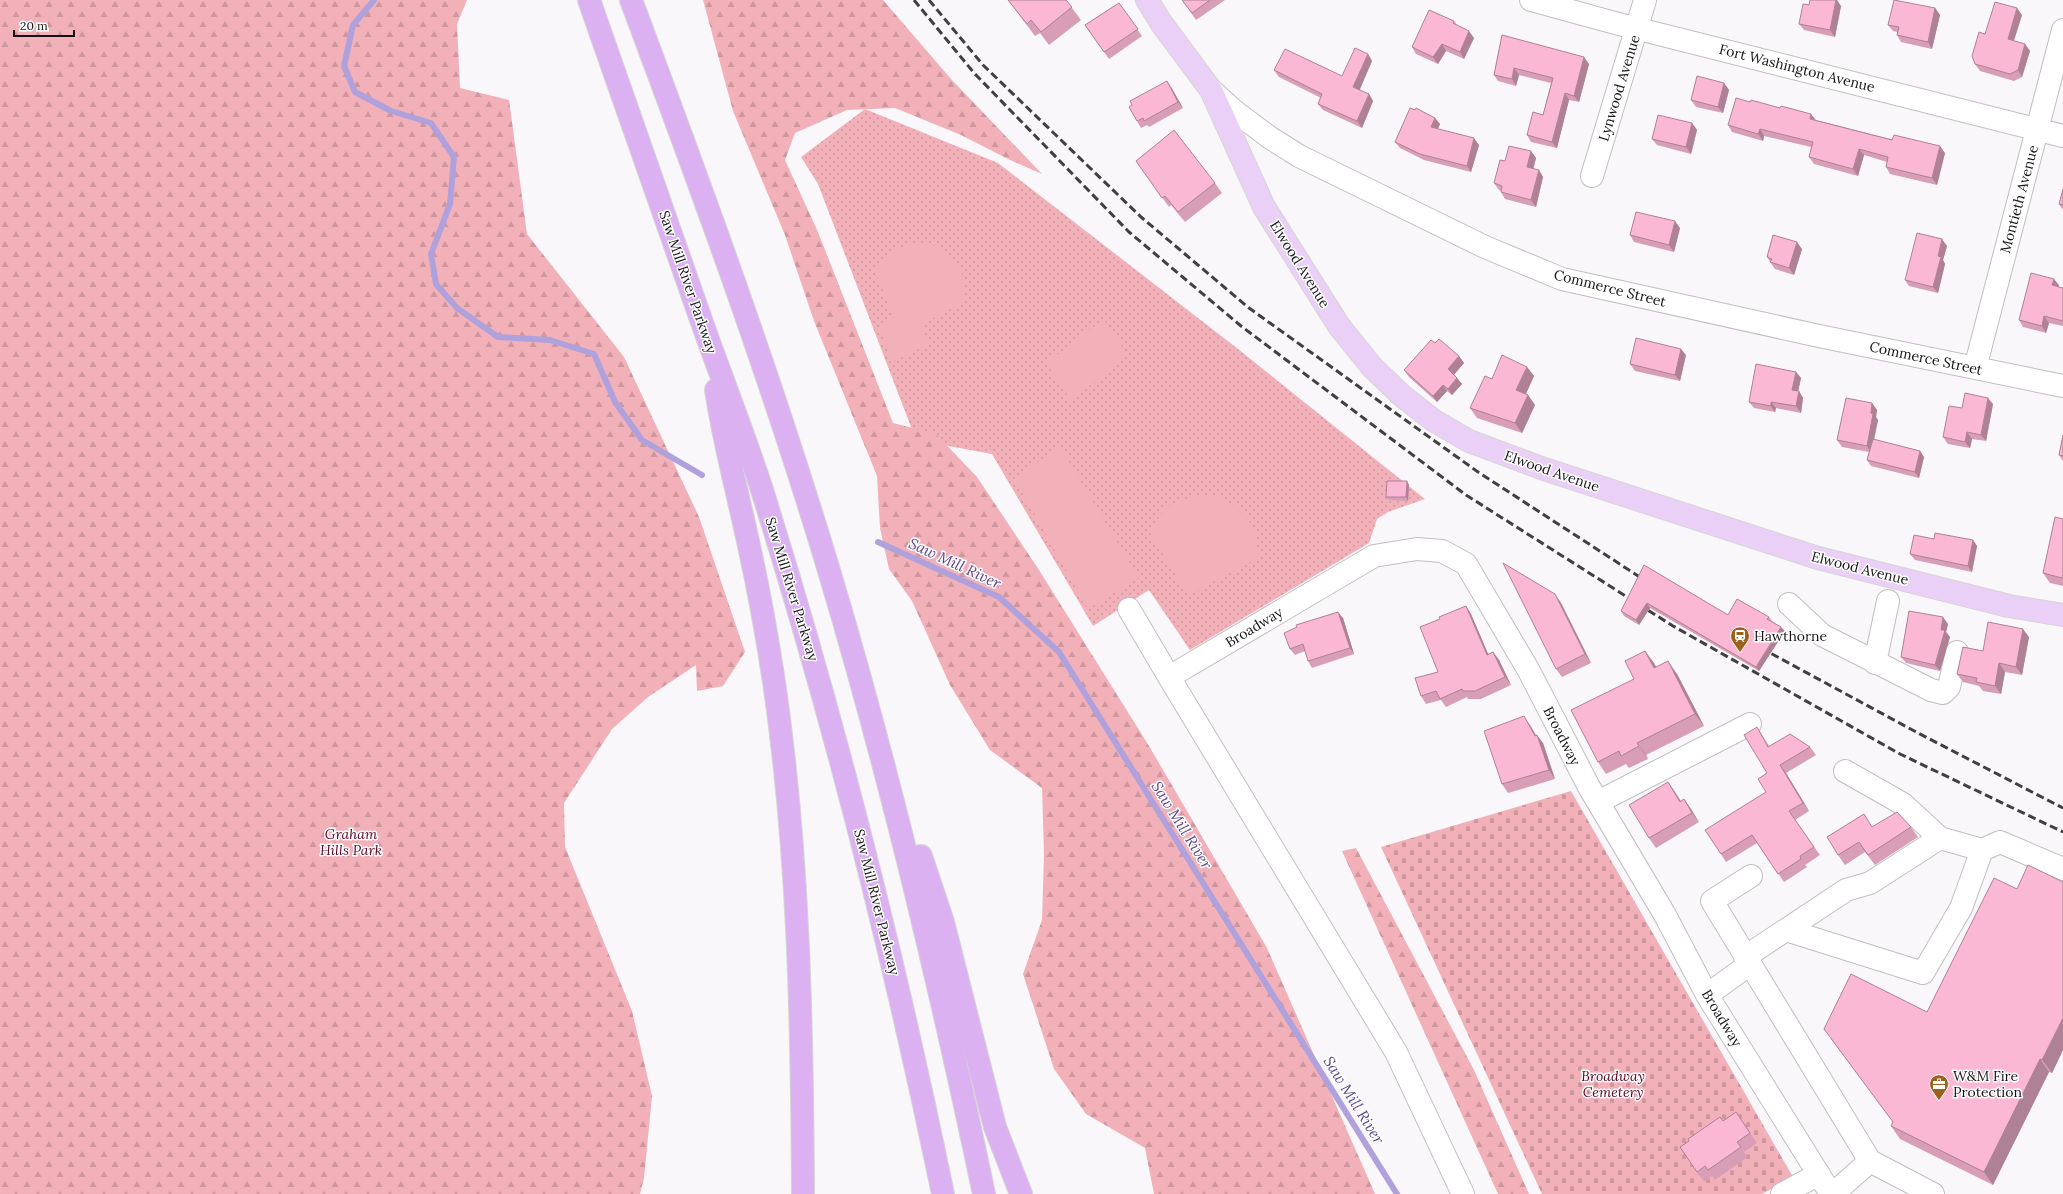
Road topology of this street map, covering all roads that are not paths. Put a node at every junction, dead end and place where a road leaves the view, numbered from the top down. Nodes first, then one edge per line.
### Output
1 (589, 0) edge
2 (631, 0) edge
3 (1147, 0) edge
4 (1531, 0) edge
5 (1645, 0) edge
6 (1638, 28) junction
7 (2063, 30) edge
8 (1211, 90) junction
9 (2038, 130) junction
10 (2063, 136) edge
11 (1592, 176) dead end
12 (706, 333) junction
13 (1975, 368) junction
14 (2063, 386) edge
15 (1888, 601) dead end
16 (1789, 604) dead end
17 (1130, 609) dead end
18 (841, 610) junction
19 (2063, 615) edge
20 (1958, 652) dead end
21 (1876, 663) junction
22 (1168, 678) junction
23 (1750, 724) dead end
24 (1845, 771) dead end
25 (1598, 802) junction
26 (1940, 838) junction
27 (1982, 850) junction
28 (2063, 869) edge
29 (1751, 876) dead end
30 (1786, 930) junction
31 (1748, 960) junction
32 (1707, 995) junction
33 (1870, 1161) junction
34 (1819, 1174) junction
35 (802, 1194) edge
36 (942, 1194) edge
37 (984, 1194) edge
38 (1021, 1194) edge
39 (1463, 1194) edge
40 (1782, 1194) edge
41 (1832, 1194) edge
42 (1933, 1194) edge

1 - 12 highway, Saw Mill River Parkway
2 - 18 highway
3 - 8 main road, Commerce Street
4 - 6 street, Fort Washington Avenue
5 - 6 street, Lynwood Avenue
6 - 9 street, Fort Washington Avenue
6 - 11 street, Lynwood Avenue
7 - 9 street, Montieth Avenue
8 - 13 street, Commerce Street
8 - 19 main road, Elwood Avenue
9 - 10 street, Fort Washington Avenue
9 - 13 street, Montieth Avenue
12 - 35 highway
12 - 36 highway, Saw Mill River Parkway
13 - 14 street, Commerce Street
15 - 21 street
16 - 21 street
17 - 22 street
18 - 37 highway
18 - 38 highway
20 - 21 street
22 - 25 street, Broadway
22 - 39 street
23 - 25 street
24 - 26 street
25 - 32 street, Broadway
26 - 27 street
26 - 30 street
27 - 28 street
27 - 30 street
29 - 31 street
30 - 31 street
31 - 32 street
31 - 33 street
32 - 34 street, Broadway
33 - 41 street
33 - 42 street
34 - 40 street
34 - 41 street, Broadway

